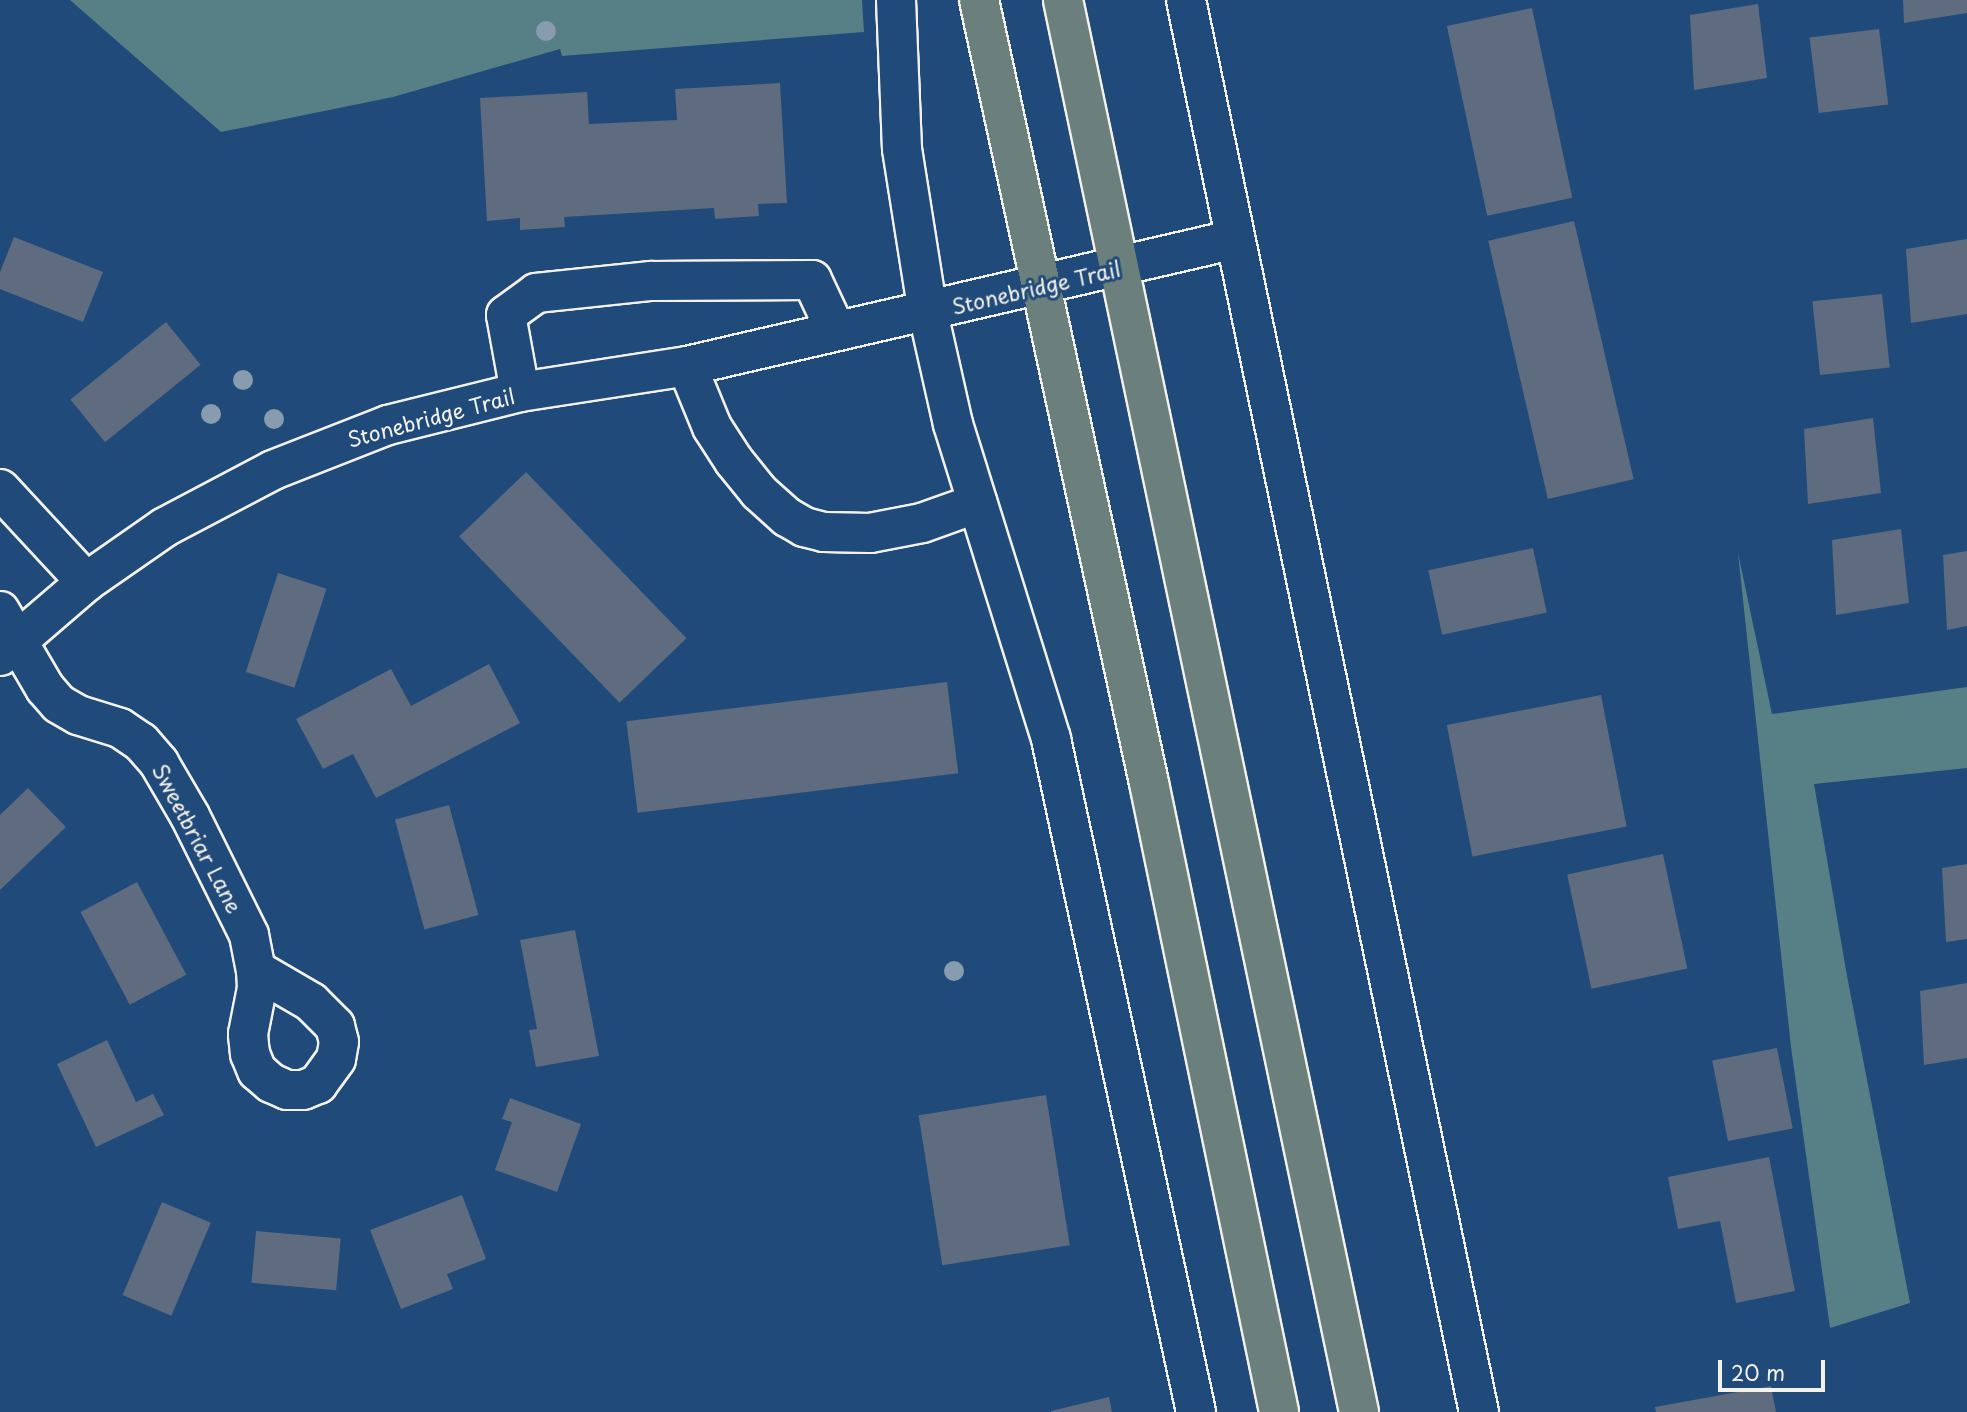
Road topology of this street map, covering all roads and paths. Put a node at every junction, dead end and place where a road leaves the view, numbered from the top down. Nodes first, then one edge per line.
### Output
1 (896, 0) edge
2 (979, 0) edge
3 (1063, 0) edge
4 (1186, 0) edge
5 (1236, 239) junction
6 (1119, 267) junction
7 (1041, 286) junction
8 (928, 313) junction
9 (835, 330) junction
10 (687, 366) junction
11 (520, 392) junction
12 (0, 489) edge
13 (978, 503) junction
14 (86, 582) junction
15 (6, 635) edge
16 (256, 970) dead end
17 (1196, 1412) edge
18 (1279, 1412) edge
19 (1359, 1412) edge
20 (1479, 1412) edge

1 - 8 street
2 - 7 main road
3 - 6 main road
4 - 5 street
5 - 6 street, Stonebridge Trail
5 - 20 street
6 - 7 street, Stonebridge Trail
6 - 19 main road
7 - 8 street, Stonebridge Trail
7 - 18 main road
8 - 9 street, Stonebridge Trail
8 - 13 street
9 - 10 street, Stonebridge Trail
9 - 11 street
10 - 11 street, Stonebridge Trail
10 - 13 street
11 - 14 street, Stonebridge Trail
12 - 14 street
13 - 17 street
14 - 15 street, Stonebridge Trail
15 - 16 street, Sweetbriar Lane

